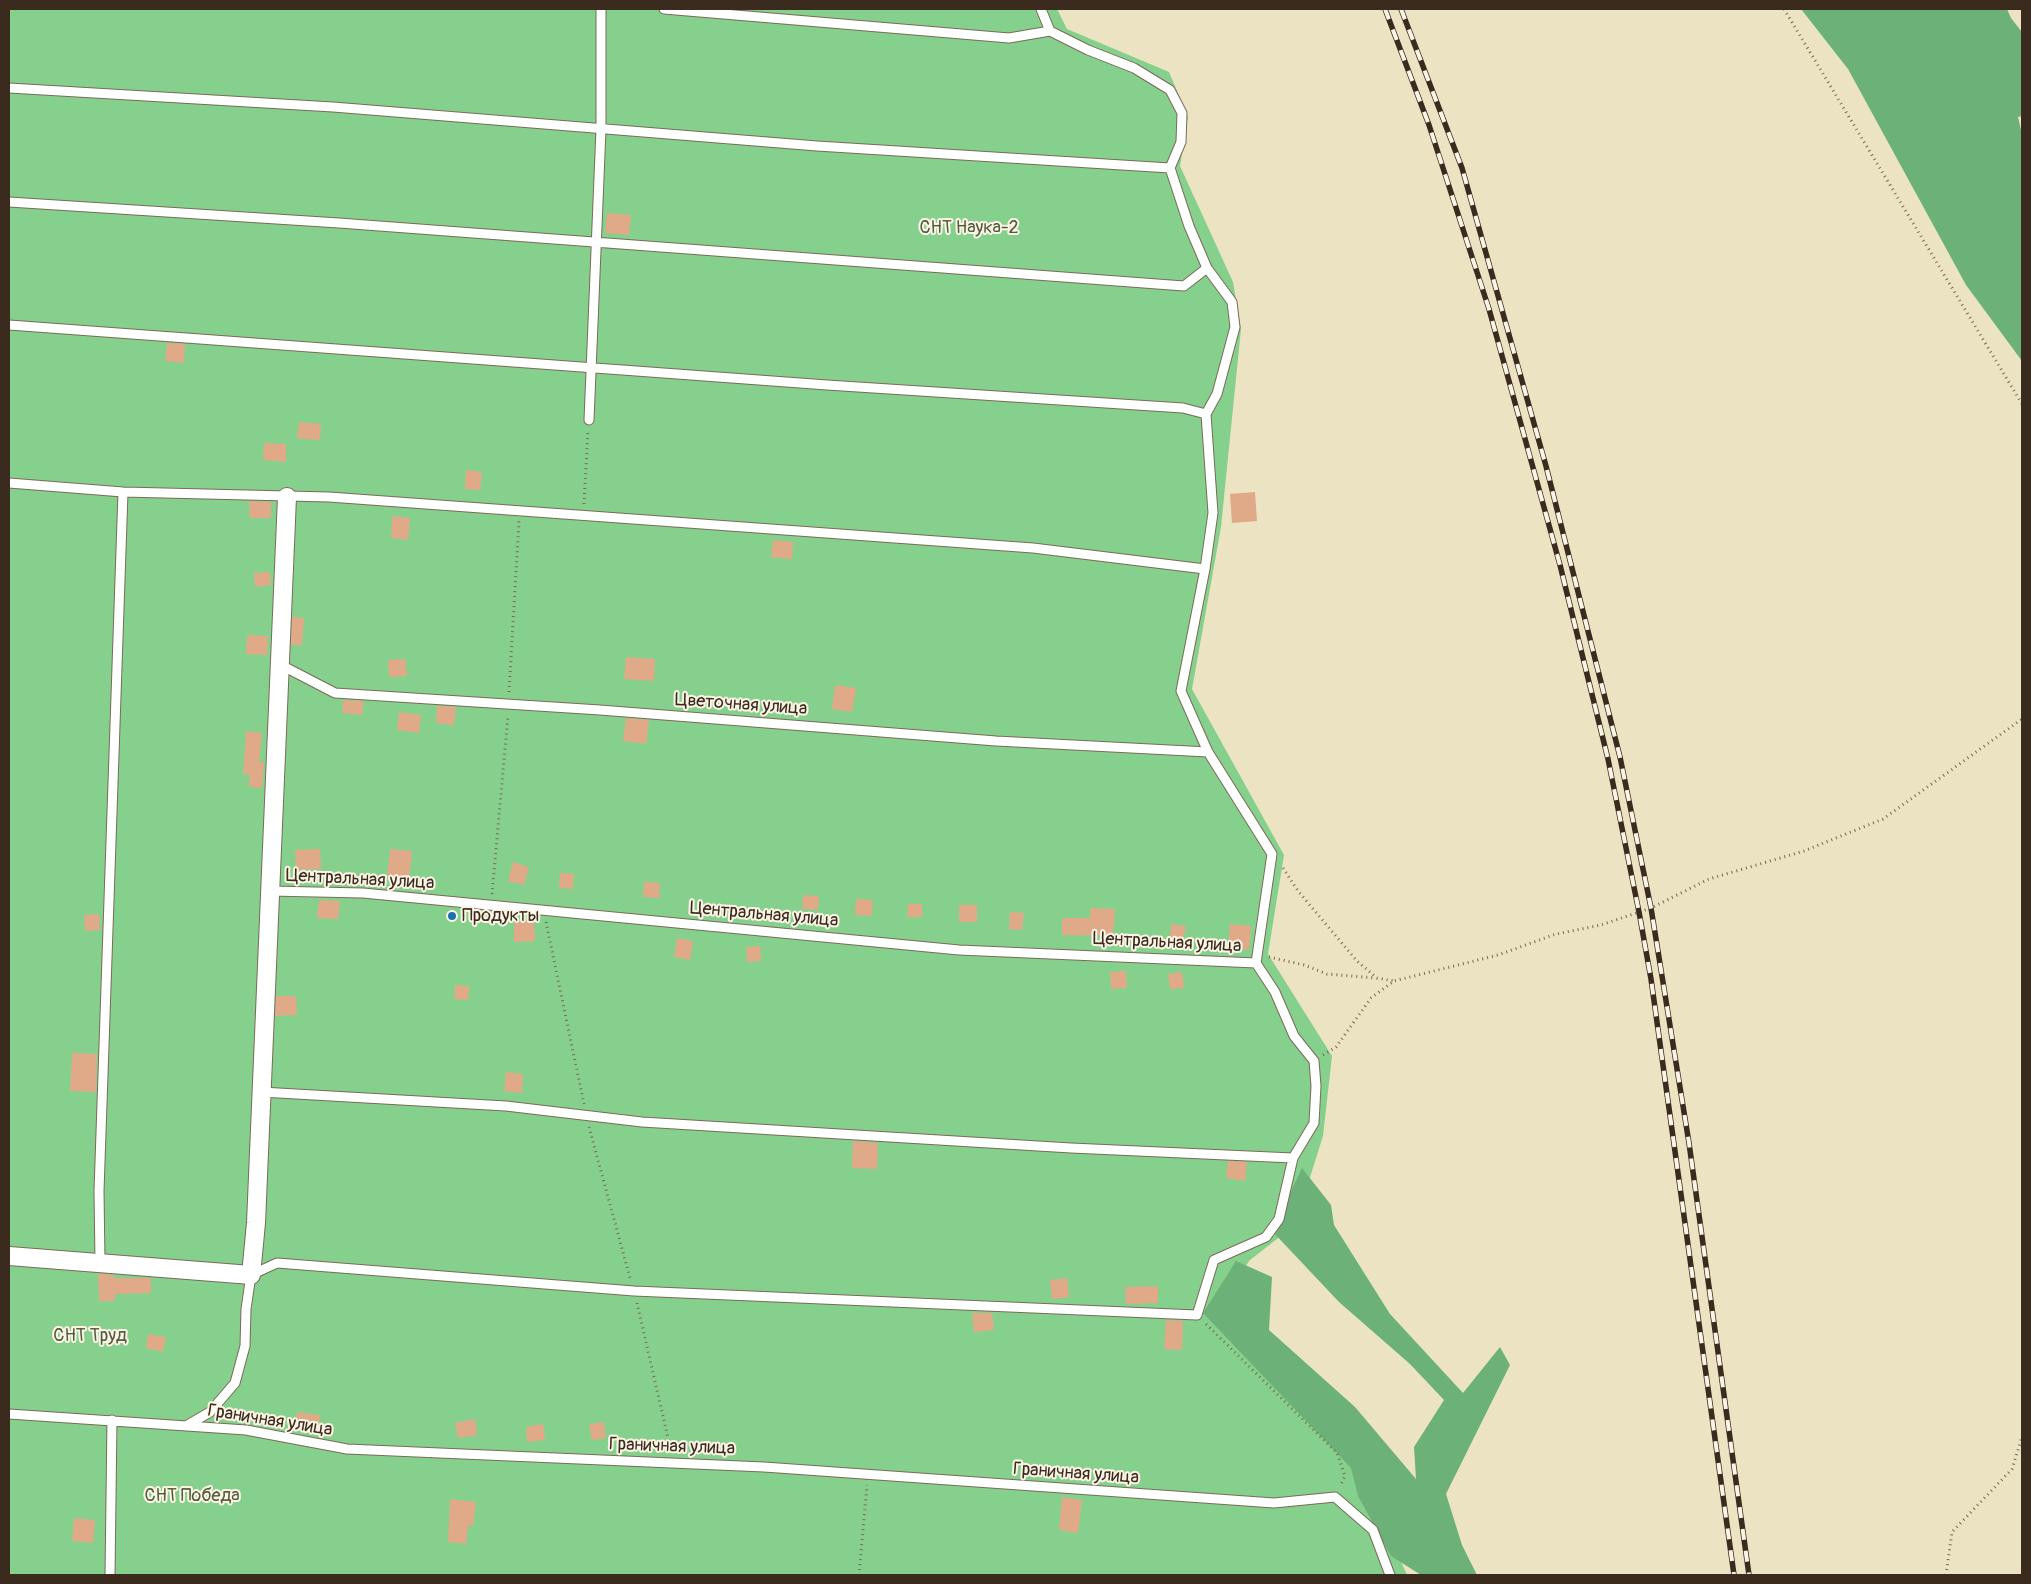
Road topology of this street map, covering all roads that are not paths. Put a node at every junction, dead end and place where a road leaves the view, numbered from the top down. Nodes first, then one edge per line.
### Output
1 (601, 9) edge
2 (664, 9) edge
3 (1041, 9) edge
4 (1050, 31) junction
5 (9, 88) edge
6 (601, 129) junction
7 (1170, 168) junction
8 (9, 202) edge
9 (597, 243) junction
10 (1207, 268) junction
11 (9, 325) edge
12 (592, 367) junction
13 (1206, 414) junction
14 (589, 420) road end
15 (9, 483) edge
16 (123, 492) junction
17 (287, 497) junction
18 (1205, 569) junction
19 (279, 664) junction
20 (1208, 752) junction
21 (269, 891) junction
22 (1256, 963) junction
23 (261, 1092) junction
24 (1293, 1158) junction
25 (9, 1256) edge
26 (100, 1262) junction
27 (251, 1275) junction
28 (9, 1414) edge
29 (112, 1420) junction
30 (186, 1426) junction
31 (110, 1575) edge
32 (1390, 1575) edge

1 - 6 lane
2 - 4 lane
3 - 4 lane
4 - 7 lane
5 - 6 lane
6 - 7 lane
6 - 9 lane
7 - 10 lane
8 - 9 lane
9 - 10 lane
9 - 12 lane
10 - 13 lane
11 - 12 lane
12 - 13 lane
12 - 14 lane
13 - 18 lane
15 - 16 lane
16 - 17 lane
16 - 26 lane
17 - 18 lane
17 - 19 street
18 - 20 lane
19 - 20 lane, Цветочная улица
19 - 21 street
20 - 22 lane
21 - 22 lane, Центральная улица
21 - 23 street
22 - 24 lane
23 - 24 lane
23 - 27 street
24 - 27 lane
25 - 26 street
26 - 27 street
27 - 30 lane
28 - 29 lane, Граничная улица
29 - 30 lane, Граничная улица
29 - 31 lane
30 - 32 lane, Граничная улица

